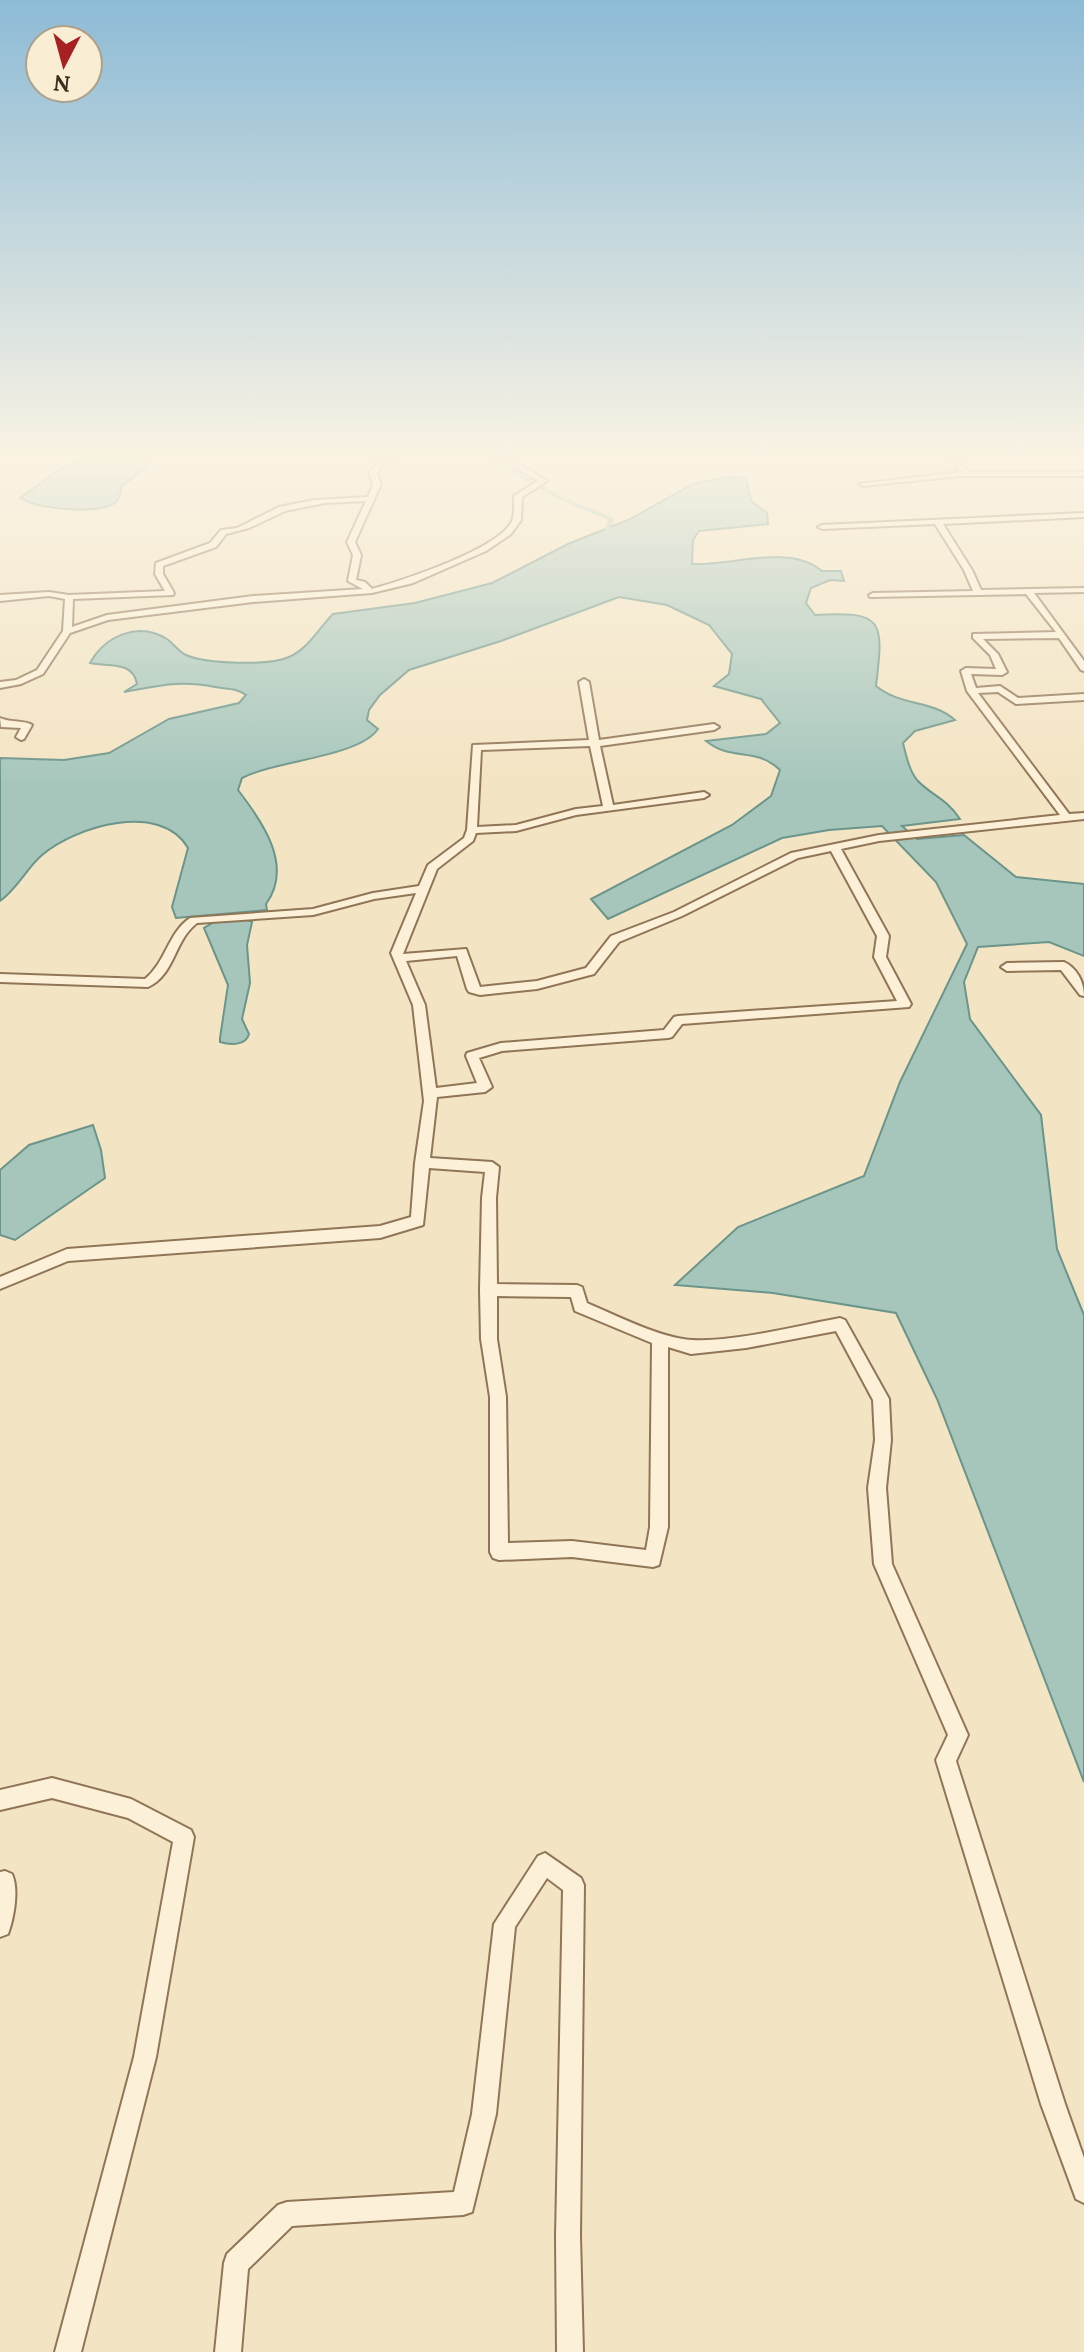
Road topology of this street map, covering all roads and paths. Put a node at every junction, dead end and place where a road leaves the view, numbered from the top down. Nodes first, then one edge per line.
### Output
1 (159, 566) edge
2 (355, 566) edge
3 (445, 566) edge
4 (964, 566) edge
5 (1084, 590) edge
6 (372, 591) junction
7 (1028, 591) junction
8 (978, 593) junction
9 (873, 595) dead end
10 (69, 597) junction
11 (0, 598) edge
12 (67, 631) junction
13 (1062, 635) junction
14 (1084, 668) edge
15 (584, 682) dead end
16 (2, 685) edge
17 (972, 691) junction
18 (0, 696) edge
19 (1084, 697) edge
20 (0, 721) edge
21 (714, 727) dead end
22 (21, 737) dead end
23 (595, 743) junction
24 (704, 795) dead end
25 (608, 809) junction
26 (1084, 816) edge
27 (1066, 817) junction
28 (472, 830) junction
29 (834, 846) junction
30 (422, 889) junction
31 (398, 958) junction
32 (1007, 967) dead end
33 (0, 978) edge
34 (1084, 992) edge
35 (429, 1093) junction
36 (422, 1163) junction
37 (0, 1283) edge
38 (488, 1290) junction
39 (660, 1339) junction
40 (0, 1800) edge
41 (0, 1882) edge
42 (0, 1926) edge
43 (1084, 2191) edge
44 (68, 2352) edge
45 (228, 2352) edge
46 (570, 2352) edge

1 - 10 street
2 - 6 street
3 - 6 street
4 - 8 street
5 - 7 street
6 - 12 street
7 - 8 street
7 - 13 street
8 - 9 street
10 - 11 street
10 - 12 street
12 - 16 street
13 - 14 street
13 - 17 street
15 - 23 street
16 - 18 street
17 - 19 street
17 - 27 street
20 - 22 street
21 - 23 street
23 - 25 street
23 - 28 street
24 - 25 street
25 - 28 street
26 - 27 street
27 - 29 street
28 - 30 street
29 - 31 street
29 - 35 street
30 - 31 street
30 - 33 street
31 - 35 street
32 - 34 street
35 - 36 street
36 - 37 street
36 - 38 street
38 - 39 street
38 - 39 street
39 - 43 street
40 - 44 street
41 - 42 street
45 - 46 street

